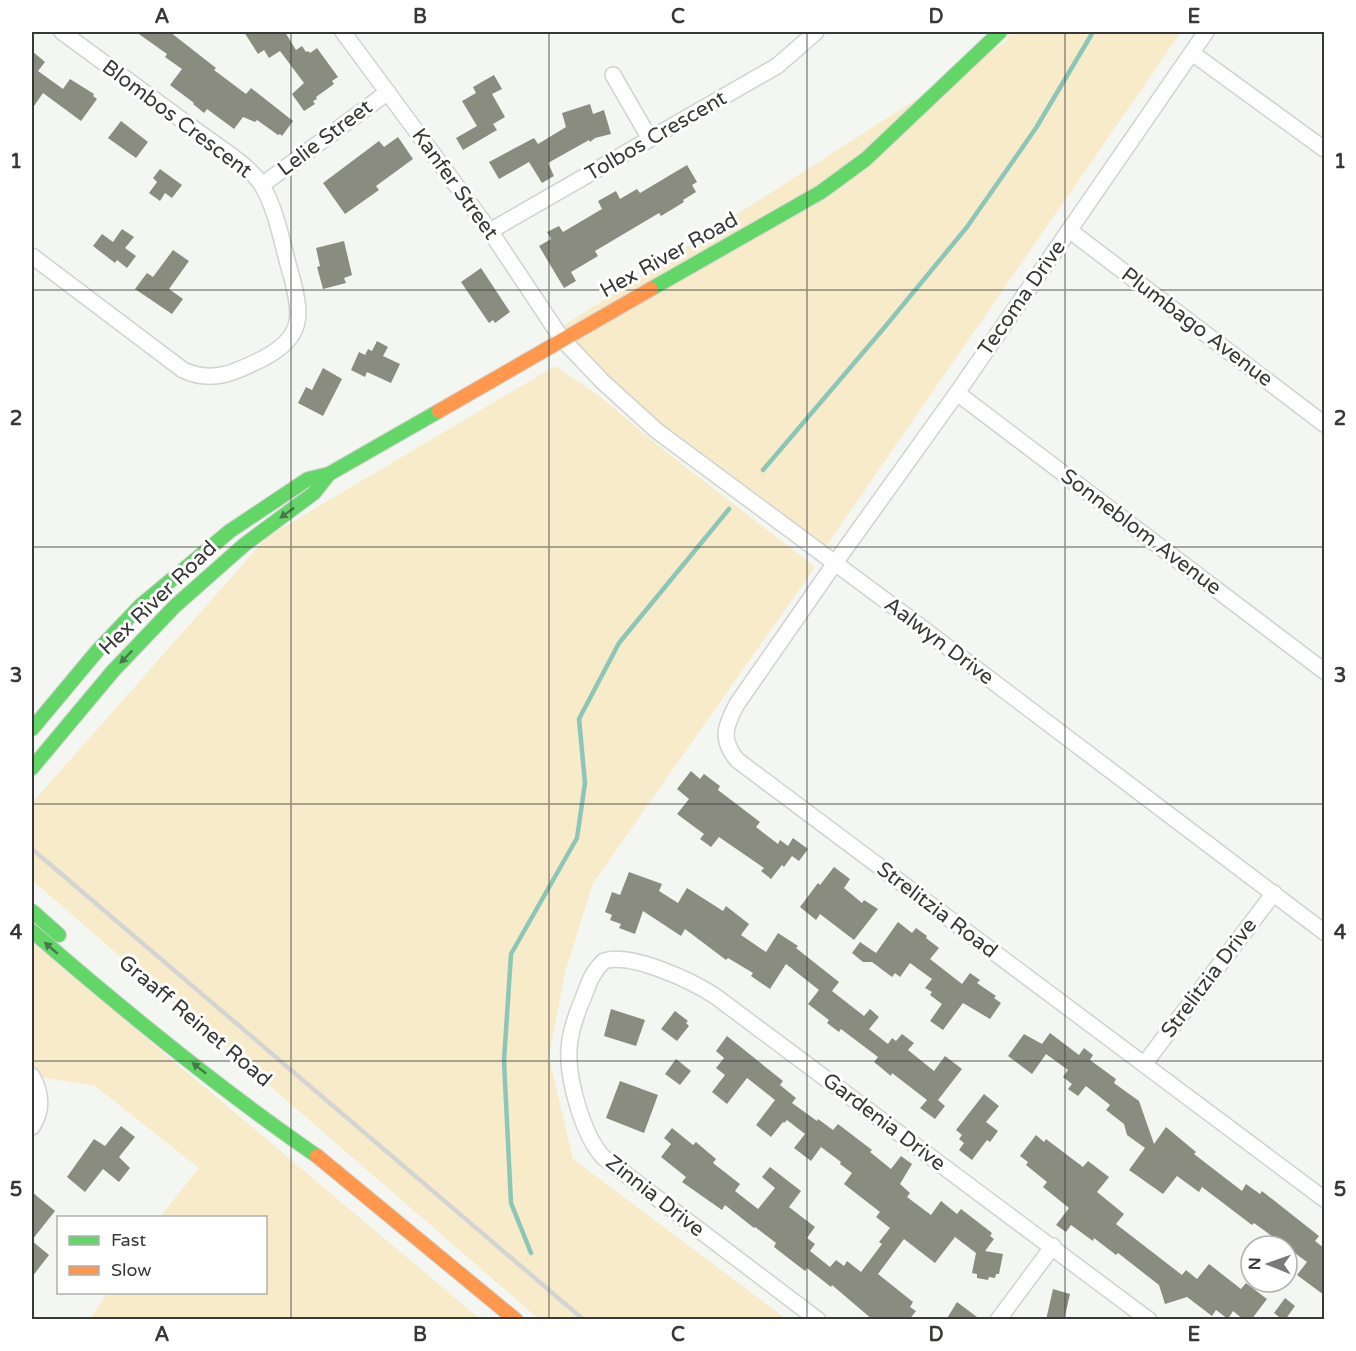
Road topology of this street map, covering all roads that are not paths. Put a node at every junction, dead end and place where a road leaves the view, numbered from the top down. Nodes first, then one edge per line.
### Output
1 (62, 32) edge
2 (343, 32) edge
3 (816, 32) edge
4 (1000, 32) edge
5 (1206, 32) edge
6 (1192, 53) junction
7 (613, 75) dead end
8 (388, 92) junction
9 (650, 139) junction
10 (1324, 149) edge
11 (262, 185) junction
12 (1069, 230) junction
13 (490, 231) junction
14 (32, 256) edge
15 (562, 339) junction
16 (957, 393) junction
17 (1324, 424) edge
18 (329, 474) junction
19 (835, 563) junction
20 (1324, 671) edge
21 (32, 729) edge
22 (32, 768) edge
23 (1274, 893) junction
24 (32, 911) edge
25 (32, 931) edge
26 (1324, 933) edge
27 (67, 942) dead end
28 (604, 961) joint
29 (189, 1044) dead end
30 (1145, 1063) junction
31 (32, 1076) edge
32 (32, 1128) edge
33 (330, 1165) junction
34 (1324, 1198) edge
35 (1053, 1246) junction
36 (516, 1320) edge
37 (818, 1320) edge
38 (998, 1320) edge
39 (1149, 1320) edge

1 - 11 street, Blombos Crescent
2 - 8 street, Kanfer Street
3 - 9 street, Tolbos Crescent
4 - 15 street, Hex River Road
5 - 6 street, Tecoma Drive
6 - 10 street
6 - 12 street, Tecoma Drive
7 - 9 street
8 - 11 street, Lelie Street
8 - 13 street, Kanfer Street
9 - 13 street, Tolbos Crescent
11 - 14 street, Blombos Crescent
12 - 16 street, Tecoma Drive
12 - 17 street, Plumbago Avenue
13 - 15 street, Kanfer Street
15 - 18 street, Hex River Road
15 - 19 street, Aalwyn Drive
16 - 19 street, Tecoma Drive
16 - 20 street, Sonneblom Avenue
18 - 21 street, Hex River Road
18 -> 22 street, Hex River Road
19 - 23 street, Aalwyn Drive
19 - 30 street, Strelitzia Road
23 - 26 street, Aalwyn Drive
23 - 30 street, Strelitzia Drive
24 - 27 street
33 -> 25 street, Graaff Reinet Road
28 - 35 street, Gardenia Drive
28 - 37 street, Zinnia Drive
29 - 33 street, Graaff Reinet Road
30 - 34 street, Strelitzia Road
31 - 32 street
33 - 36 street, Graaff Reinet Road
35 - 38 street
35 - 39 street, Gardenia Drive

